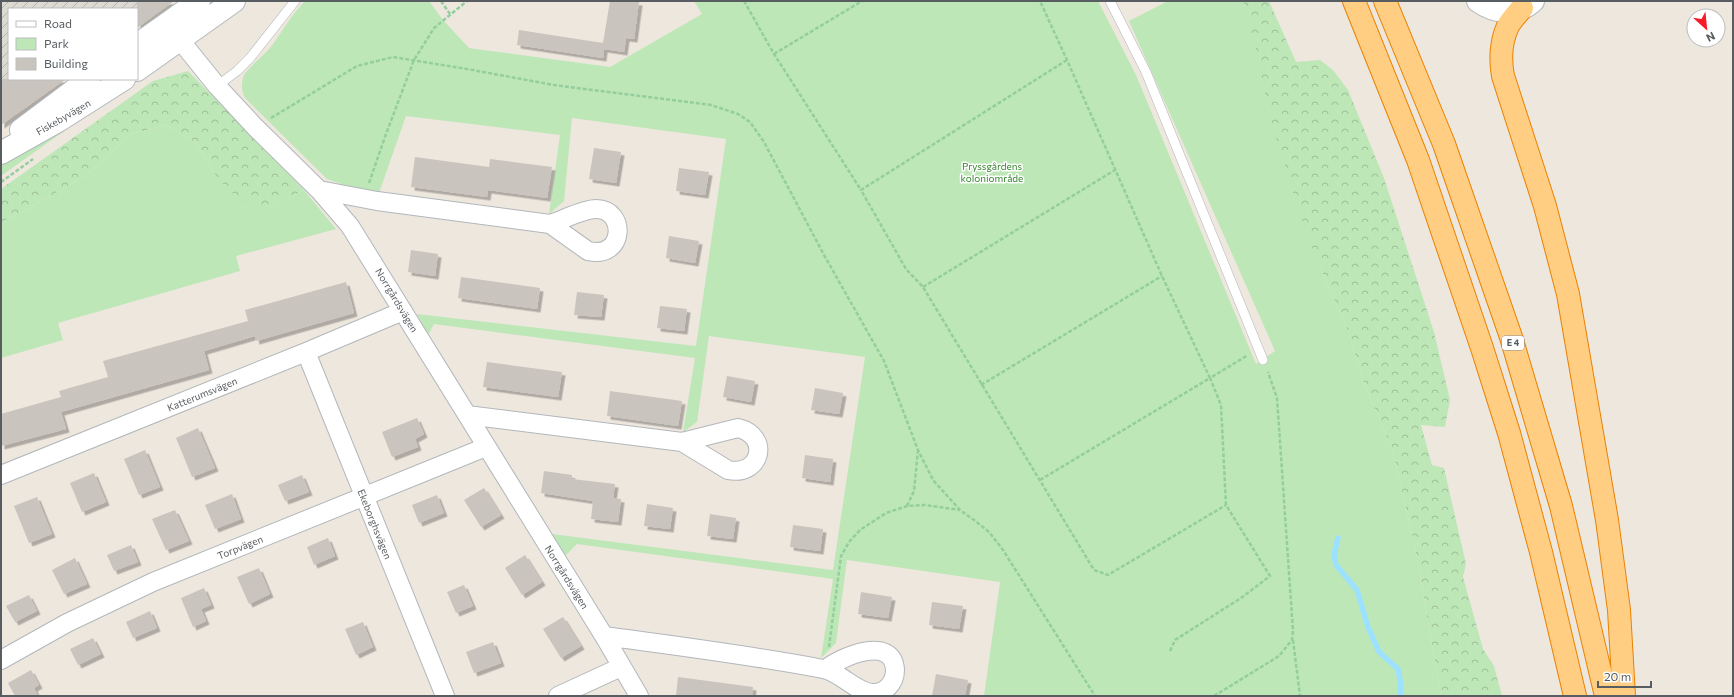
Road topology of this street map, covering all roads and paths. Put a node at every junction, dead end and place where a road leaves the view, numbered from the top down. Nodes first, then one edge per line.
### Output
1 (199, 1) edge
2 (234, 1) edge
3 (295, 1) edge
4 (441, 1) edge
5 (467, 1) edge
6 (744, 1) edge
7 (862, 1) edge
8 (1040, 1) edge
9 (1110, 1) edge
10 (1354, 1) edge
11 (1385, 1) edge
12 (1478, 1) edge
13 (1528, 5) edge
14 (450, 14) junction
15 (174, 32) junction
16 (138, 45) edge
17 (774, 54) junction
18 (414, 60) junction
19 (1068, 60) junction
20 (138, 69) edge
21 (88, 80) edge
22 (122, 80) edge
23 (218, 86) junction
24 (256, 127) junction
25 (1, 145) edge
26 (1, 153) edge
27 (1115, 170) junction
28 (319, 190) junction
29 (861, 190) junction
30 (364, 198) junction
31 (550, 224) dead end
32 (1162, 276) junction
33 (922, 287) junction
34 (404, 311) junction
35 (1259, 349) junction
36 (306, 352) junction
37 (1263, 360) joint
38 (1210, 378) junction
39 (981, 385) junction
40 (467, 415) junction
41 (682, 442) dead end
42 (486, 447) junction
43 (918, 450) junction
44 (1, 475) edge
45 (1040, 480) junction
46 (364, 497) junction
47 (1226, 505) junction
48 (908, 506) junction
49 (960, 510) junction
50 (604, 636) junction
51 (1292, 640) junction
52 (1170, 651) dead end
53 (1, 660) edge
54 (621, 667) junction
55 (826, 670) joint
56 (445, 696) edge
57 (558, 696) edge
58 (639, 696) edge
59 (1096, 696) edge
60 (1214, 696) edge
61 (1300, 696) edge
62 (1575, 696) edge
63 (1606, 696) edge
64 (1624, 696) edge

1 - 15 street
2 - 15 street
3 - 23 lane
4 - 14 path
5 - 14 path
6 - 17 path
7 - 17 path
8 - 19 path
9 - 35 lane
10 - 62 highway
11 - 63 highway, E 4
12 - 13 street
13 - 64 highway
14 - 18 path
15 - 16 street
15 - 20 street
15 - 23 street, Norrgårdsvägen
17 - 29 path
18 - 24 path
18 - 30 path
18 - 43 path
19 - 27 path
19 - 29 path
21 - 25 street, Fiskebyvägen
22 - 26 street, Fiskebyvägen
23 - 24 street, Norrgårdsvägen
24 - 28 street, Norrgårdsvägen
27 - 32 path
27 - 33 path
28 - 30 street
28 - 34 street, Norrgårdsvägen
29 - 33 path
30 - 31 street
32 - 38 path
32 - 39 path
33 - 39 path
34 - 36 street, Katterumsvägen
34 - 40 street, Norrgårdsvägen
35 - 37 lane
35 - 38 path
36 - 44 street, Katterumsvägen
36 - 46 street, Ekeborghsvägen
37 - 51 path
38 - 45 path
38 - 47 path
39 - 45 path
40 - 41 street
40 - 42 street, Norrgårdsvägen
42 - 46 street, Torpvägen
42 - 50 street, Norrgårdsvägen
43 - 48 path
43 - 49 path
45 - 47 path
46 - 53 street, Torpvägen
46 - 56 street, Ekeborghsvägen
47 - 52 path
48 - 49 path
48 - 55 path
49 - 59 path
50 - 54 street, Norrgårdsvägen
50 - 55 street
51 - 60 path
51 - 61 path
54 - 57 street
54 - 58 street, Norrgårdsvägen

